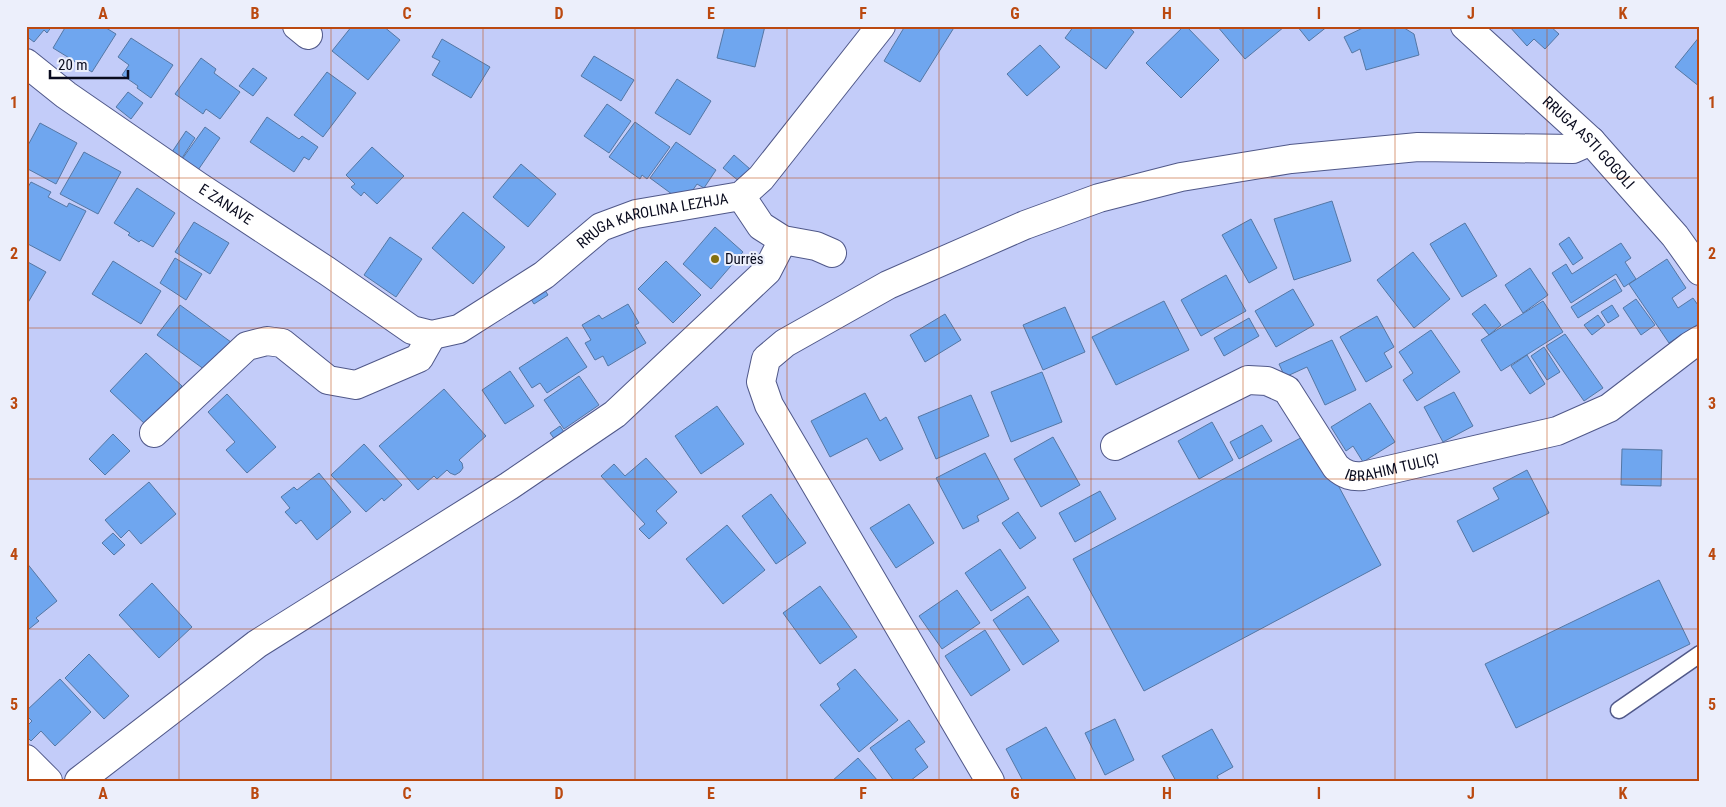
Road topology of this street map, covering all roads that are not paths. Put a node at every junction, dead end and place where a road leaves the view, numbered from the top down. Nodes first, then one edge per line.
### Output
1 (881, 26) edge
2 (1465, 26) edge
3 (26, 63) edge
4 (1591, 141) junction
5 (741, 196) junction
6 (783, 240) junction
7 (832, 253) dead end
8 (1700, 271) edge
9 (432, 334) junction
10 (1700, 340) edge
11 (154, 433) dead end
12 (1115, 446) dead end
13 (1700, 654) edge
14 (1619, 710) dead end
15 (26, 759) edge
16 (48, 781) edge
17 (79, 781) edge
18 (990, 781) edge

1 - 5 street, RRUGA KAROLINA LEZHJA
2 - 4 street, RRUGA ASTI GOGOLI
3 - 9 street, E ZANAVE
4 - 8 street, RRUGA ASTI GOGOLI
4 - 18 street
5 - 6 street
5 - 9 street, RRUGA KAROLINA LEZHJA
6 - 7 street
6 - 17 street
9 - 11 street
10 - 12 street, IBRAHIM TULIÇI
13 - 14 lane
15 - 16 street

